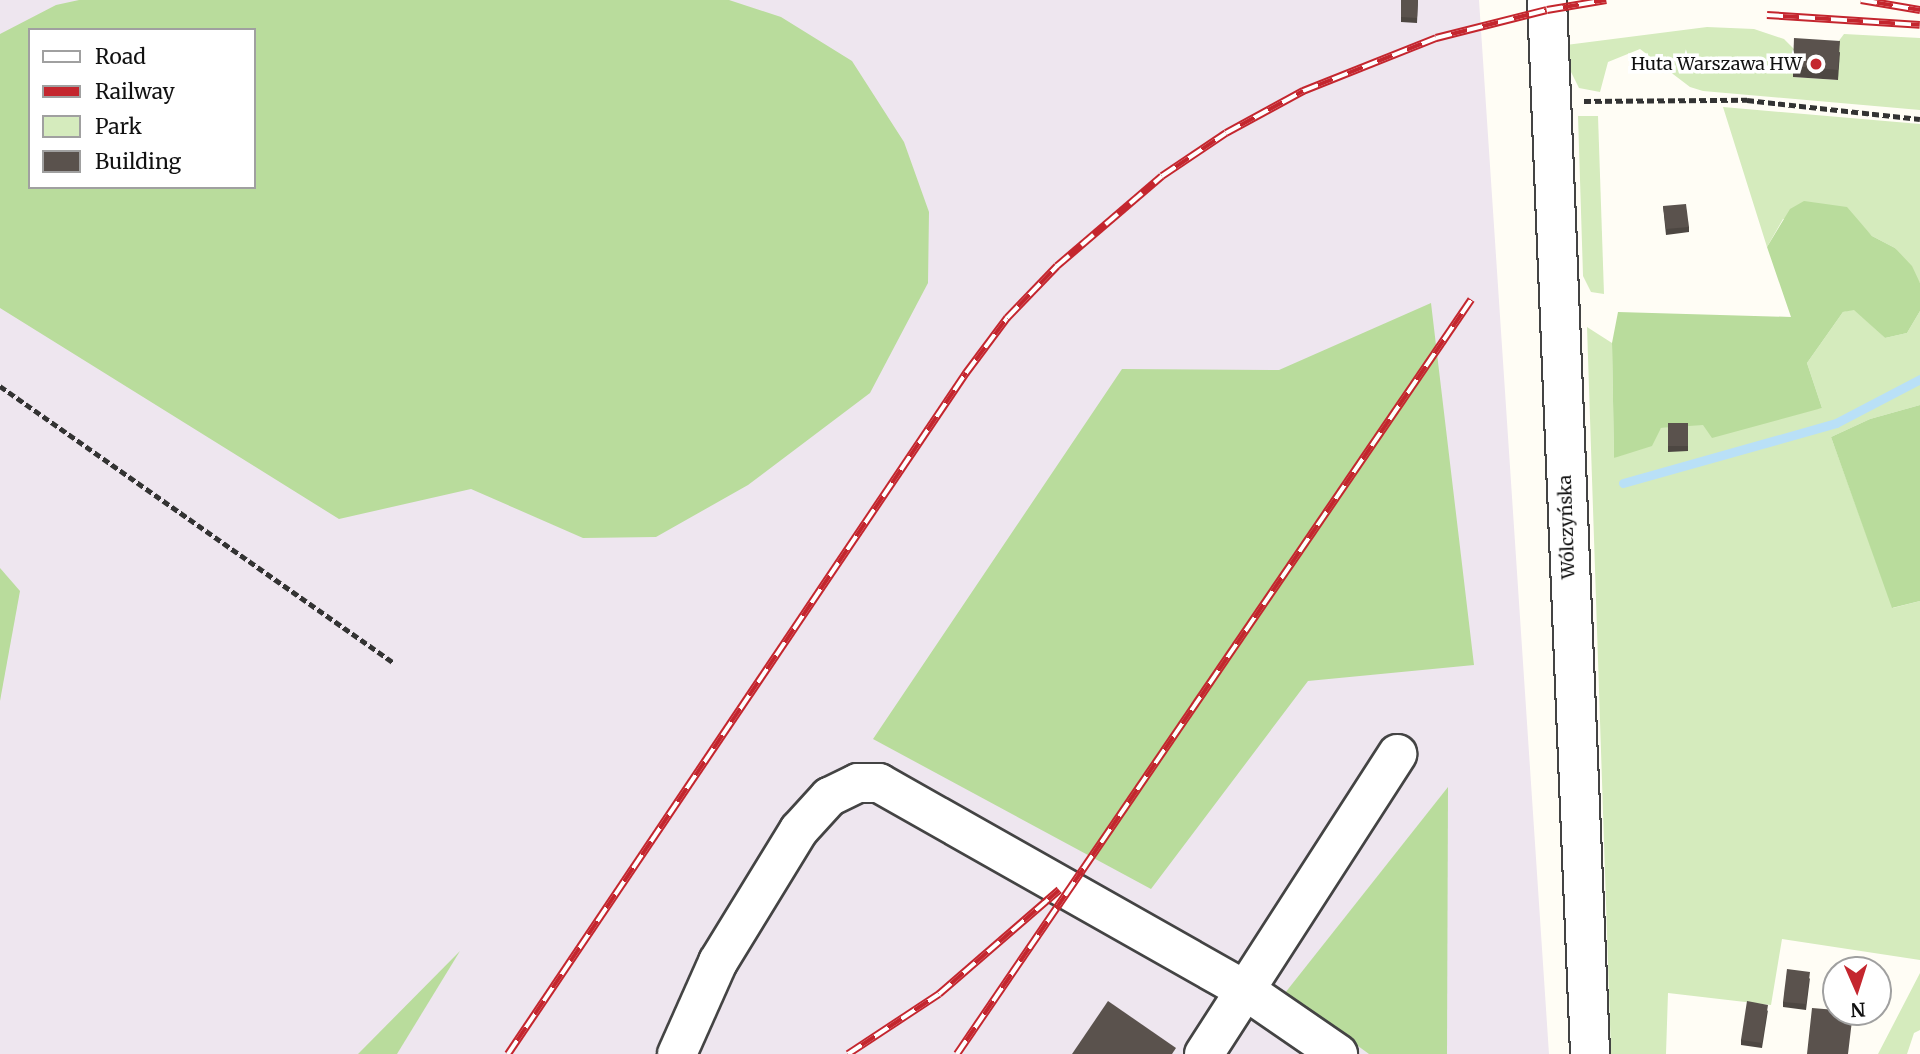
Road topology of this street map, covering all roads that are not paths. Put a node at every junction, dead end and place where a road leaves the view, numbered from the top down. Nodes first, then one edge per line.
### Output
1 (1546, 0) edge
2 (1397, 754) dead end
3 (1245, 990) junction
4 (677, 1054) edge
5 (1204, 1054) edge
6 (1338, 1054) edge
7 (1590, 1054) edge

1 - 7 street, Wólczyńska
2 - 3 street
3 - 4 street
3 - 5 street
3 - 6 street

